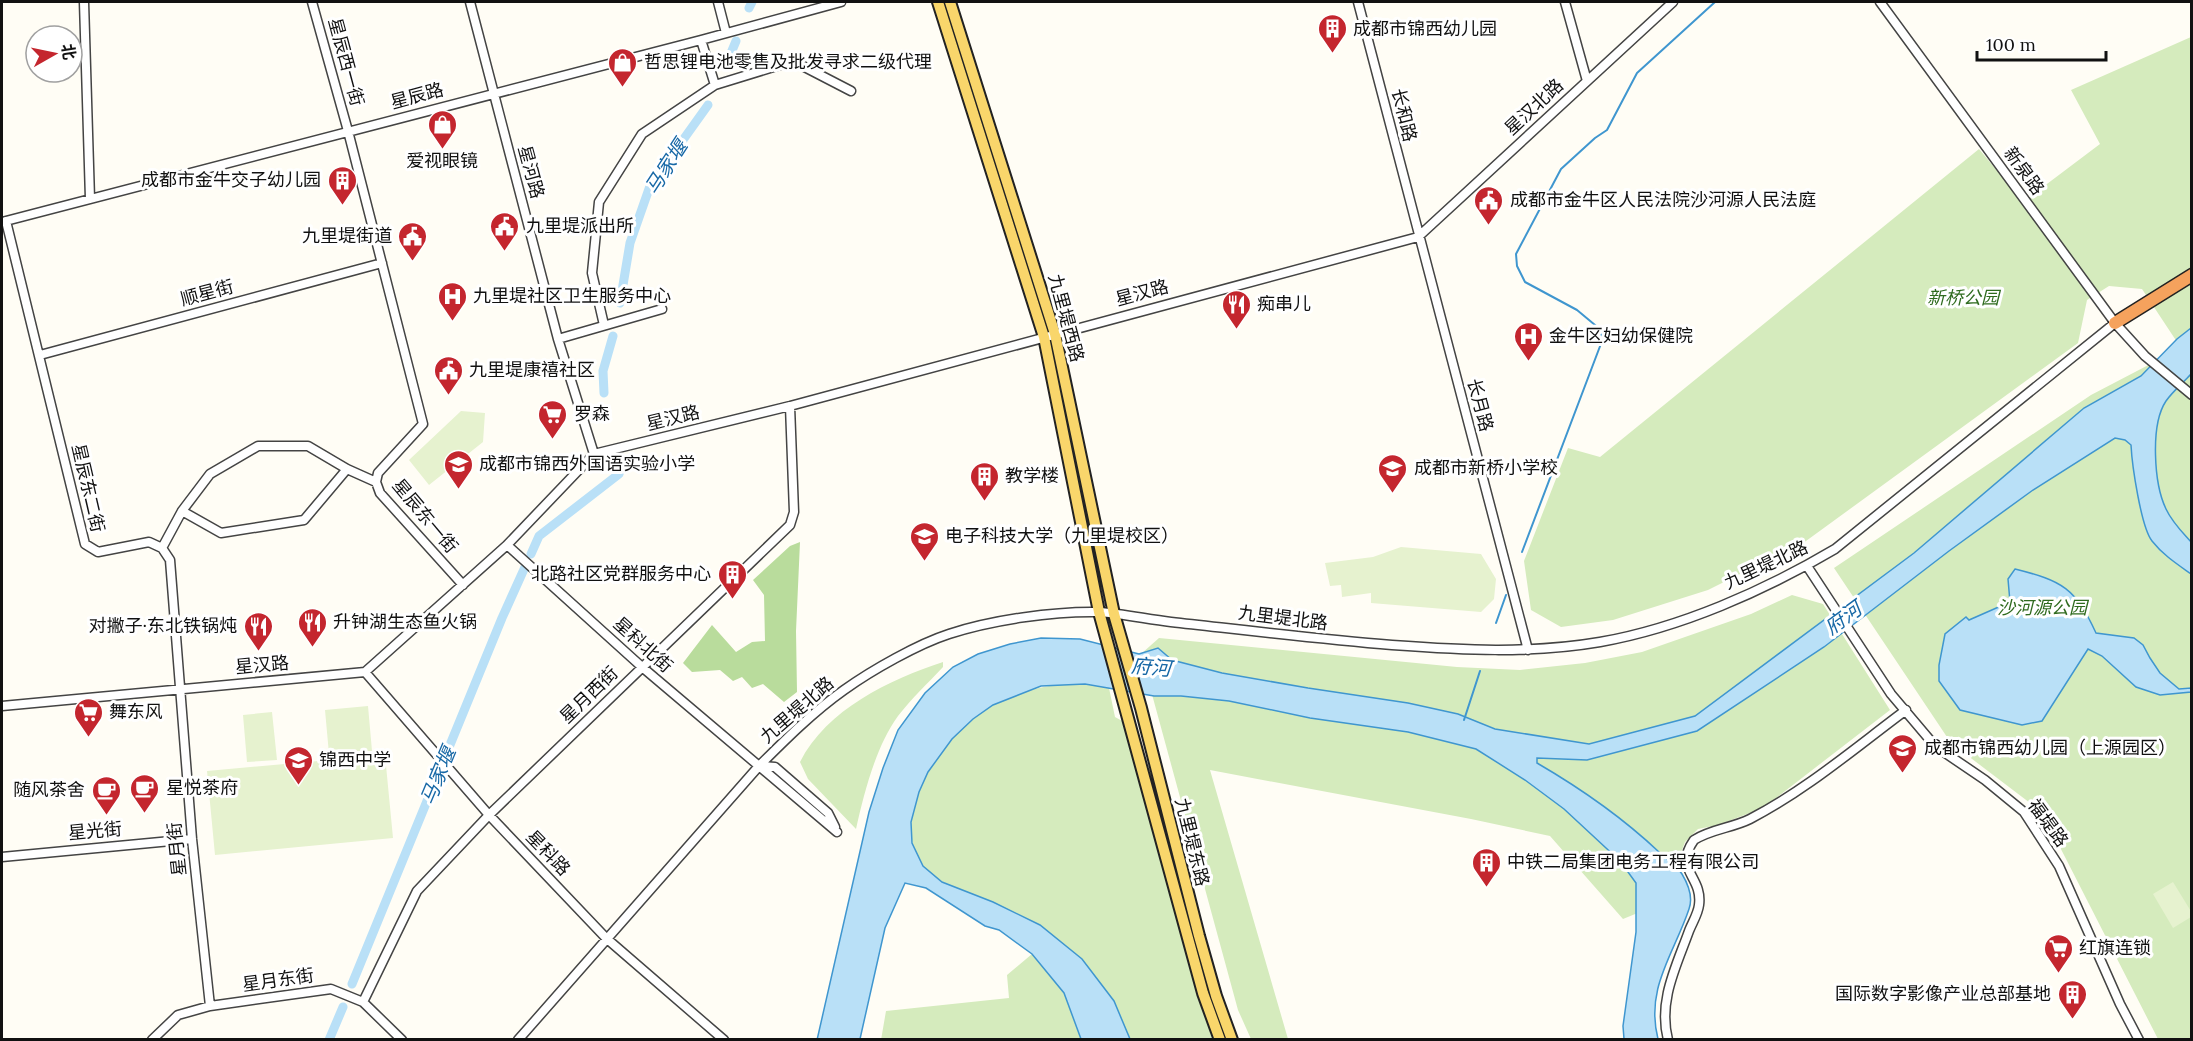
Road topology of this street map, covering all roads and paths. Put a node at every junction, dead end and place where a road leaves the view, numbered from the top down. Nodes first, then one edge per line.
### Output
1 (84, 2) edge
2 (312, 2) edge
3 (470, 2) edge
4 (718, 2) edge
5 (841, 2) edge
6 (938, 2) edge
7 (950, 2) edge
8 (1358, 2) edge
9 (1565, 2) edge
10 (1673, 2) edge
11 (1881, 2) edge
12 (726, 33) junction
13 (701, 40) junction
14 (1587, 81) junction
15 (714, 84) junction
16 (851, 91) dead end
17 (493, 93) junction
18 (348, 131) junction
19 (90, 199) junction
20 (4, 221) edge
21 (1418, 237) junction
22 (382, 263) junction
23 (2192, 275) edge
24 (662, 309) dead end
25 (2115, 323) junction
26 (604, 325) junction
27 (1050, 335) junction
28 (558, 339) junction
29 (40, 355) junction
30 (2192, 395) edge
31 (790, 406) junction
32 (594, 454) junction
33 (347, 469) junction
34 (376, 482) junction
35 (182, 511) junction
36 (507, 545) junction
37 (162, 548) junction
38 (1807, 566) junction
39 (463, 585) junction
40 (1099, 612) junction
41 (1114, 614) junction
42 (1126, 650) joint
43 (1528, 650) junction
44 (642, 667) junction
45 (364, 672) junction
46 (179, 689) junction
47 (2, 706) edge
48 (1905, 710) junction
49 (759, 766) junction
50 (489, 815) junction
51 (192, 839) junction
52 (2, 857) edge
53 (606, 938) junction
54 (363, 1002) junction
55 (210, 1006) junction
56 (152, 1040) edge
57 (402, 1040) edge
58 (518, 1040) edge
59 (724, 1040) edge
60 (1220, 1040) edge
61 (1232, 1040) edge
62 (1668, 1040) edge
63 (2139, 1040) edge

1 - 19 street
2 - 18 street, 星辰西一街
3 - 17 street, 星河路
4 - 12 street
5 - 12 street, 星辰路
6 - 27 main road
7 - 27 main road, 九里堤西路
8 - 21 street, 长和路
9 - 14 street
10 - 14 street, 星汉北路
11 - 25 street, 新泉路
12 - 13 street, 星辰路
13 - 15 street
13 - 17 street, 星辰路
14 - 21 street, 星汉北路
15 - 16 street
15 - 26 street
17 - 18 street, 星辰路
17 - 28 street, 星河路
18 - 19 street, 星辰路
18 - 22 street, 星辰东一街
19 - 20 street, 星辰路
20 - 29 street, 星辰东二街
21 - 27 street, 星汉路
21 - 43 street, 长月路
22 - 29 street, 顺星街
22 - 34 street, 星辰东一街
23 - 25 highway
24 - 26 street
25 - 30 street, 新泉路
25 - 38 street, 九里堤北路
26 - 28 street
27 - 31 street, 星汉路
27 - 40 main road
27 - 41 main road, 九里堤西路
28 - 32 street, 星河路
29 - 37 street, 星辰东二街
31 - 32 street, 星汉路
31 - 44 street, 星月西街
32 - 36 street
33 - 34 street
33 - 35 street
33 - 35 street
34 - 39 street, 星辰东一街
35 - 37 street
36 - 39 street
36 - 44 street, 星科北街
37 - 46 street
38 - 43 street, 九里堤北路
38 - 48 street, 福堤路
39 - 45 street
40 - 41 street, 九里堤北路
40 - 49 street, 九里堤北路
40 - 60 main road
41 - 42 main road, 九里堤西路
41 - 43 street, 九里堤北路
42 - 61 main road, 九里堤东路
44 - 49 street, 星科北街
44 - 50 street, 星月西街
45 - 46 street, 星汉路
45 - 50 street, 星科路
46 - 47 street, 星汉路
46 - 51 street, 星月街
48 - 62 street
48 - 63 street, 福堤路
49 - 49 street, 星科北街
49 - 53 street, 九里堤北路
50 - 53 street, 星科路
50 - 54 street, 星月西街
51 - 52 street, 星光街
51 - 55 street, 星月街
53 - 58 street, 九里堤北路
53 - 59 street, 星科路
54 - 55 street, 星月东街
54 - 57 street, 星月东街
55 - 56 street, 星月东街

